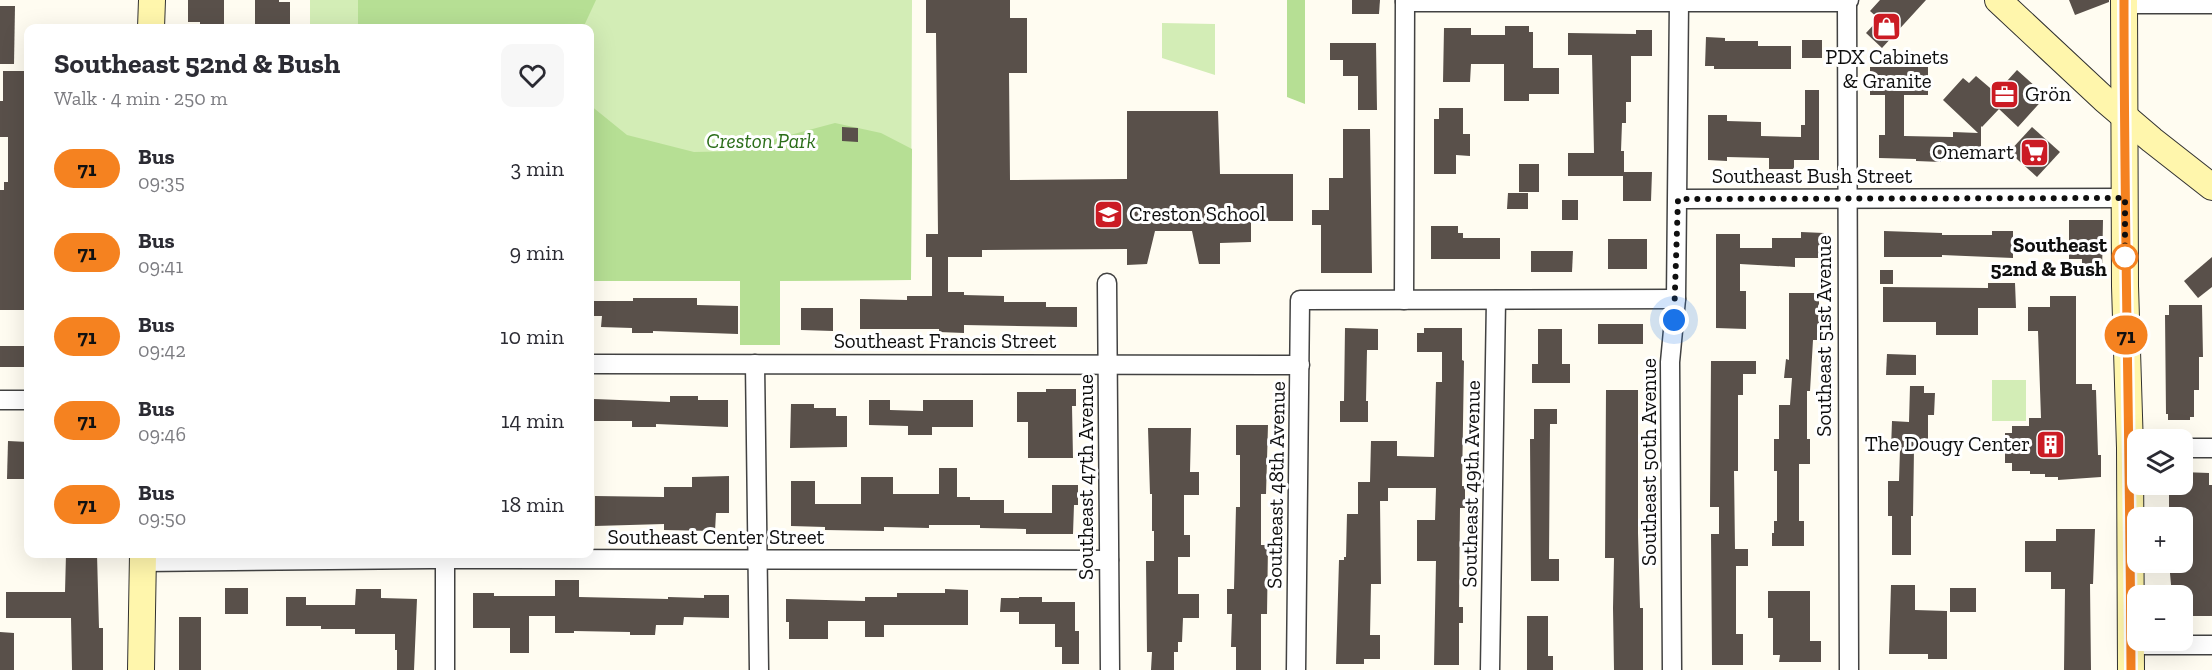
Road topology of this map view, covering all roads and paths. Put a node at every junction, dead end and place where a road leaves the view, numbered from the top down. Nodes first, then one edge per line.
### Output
1 (152, 0) edge
2 (1998, 0) edge
3 (1405, 1) edge
4 (1614, 1) edge
5 (1848, 1) edge
6 (1679, 2) junction
7 (2124, 2) edge
8 (2212, 4) edge
9 (151, 24) edge
10 (2124, 117) junction
11 (2212, 187) edge
12 (2125, 198) junction
13 (1678, 199) junction
14 (1846, 199) junction
15 (1107, 283) dead end
16 (1676, 299) junction
17 (1404, 300) junction
18 (1496, 300) junction
19 (594, 364) edge
20 (755, 364) junction
21 (1108, 364) junction
22 (1299, 365) junction
23 (0, 400) edge
24 (24, 400) edge
25 (2133, 429) edge
26 (2193, 448) edge
27 (2212, 448) edge
28 (2133, 495) edge
29 (594, 557) edge
30 (143, 558) edge
31 (445, 558) edge
32 (756, 559) junction
33 (1109, 560) junction
34 (2132, 585) edge
35 (2193, 645) edge
36 (2212, 645) edge
37 (2131, 651) edge
38 (141, 670) edge
39 (445, 670) edge
40 (759, 670) edge
41 (1110, 670) edge
42 (1296, 670) edge
43 (1490, 670) edge
44 (1672, 670) edge
45 (1849, 670) edge
46 (2131, 670) edge

1 - 9 main road
2 - 10 main road
3 - 4 street
3 - 17 street
4 - 6 street
5 - 6 street
5 - 14 street, Southeast 51st Avenue
6 - 13 street, Southeast 50th Avenue
7 - 8 street
7 - 10 main road
10 - 11 main road
10 - 12 main road
12 - 14 street, Southeast Bush Street
12 - 25 main road
13 - 14 street, Southeast Bush Street
13 - 16 street, Southeast 50th Avenue
14 - 45 street, Southeast 51st Avenue
15 - 21 street, Southeast 47th Avenue
16 - 18 street
16 - 44 street, Southeast 50th Avenue
17 - 18 street
17 - 22 street, Southeast 48th Avenue
18 - 43 street, Southeast 49th Avenue
19 - 20 street, Southeast Francis Street
20 - 21 street, Southeast Francis Street
20 - 32 street
21 - 22 street, Southeast Francis Street
21 - 33 street, Southeast 47th Avenue
22 - 42 street, Southeast 48th Avenue
23 - 24 street
26 - 27 street
28 - 34 main road
29 - 32 street, Southeast Center Street
30 - 38 main road
31 - 39 street
32 - 33 street, Southeast Center Street
32 - 40 street
33 - 41 street, Southeast 47th Avenue
35 - 36 street
37 - 46 main road

